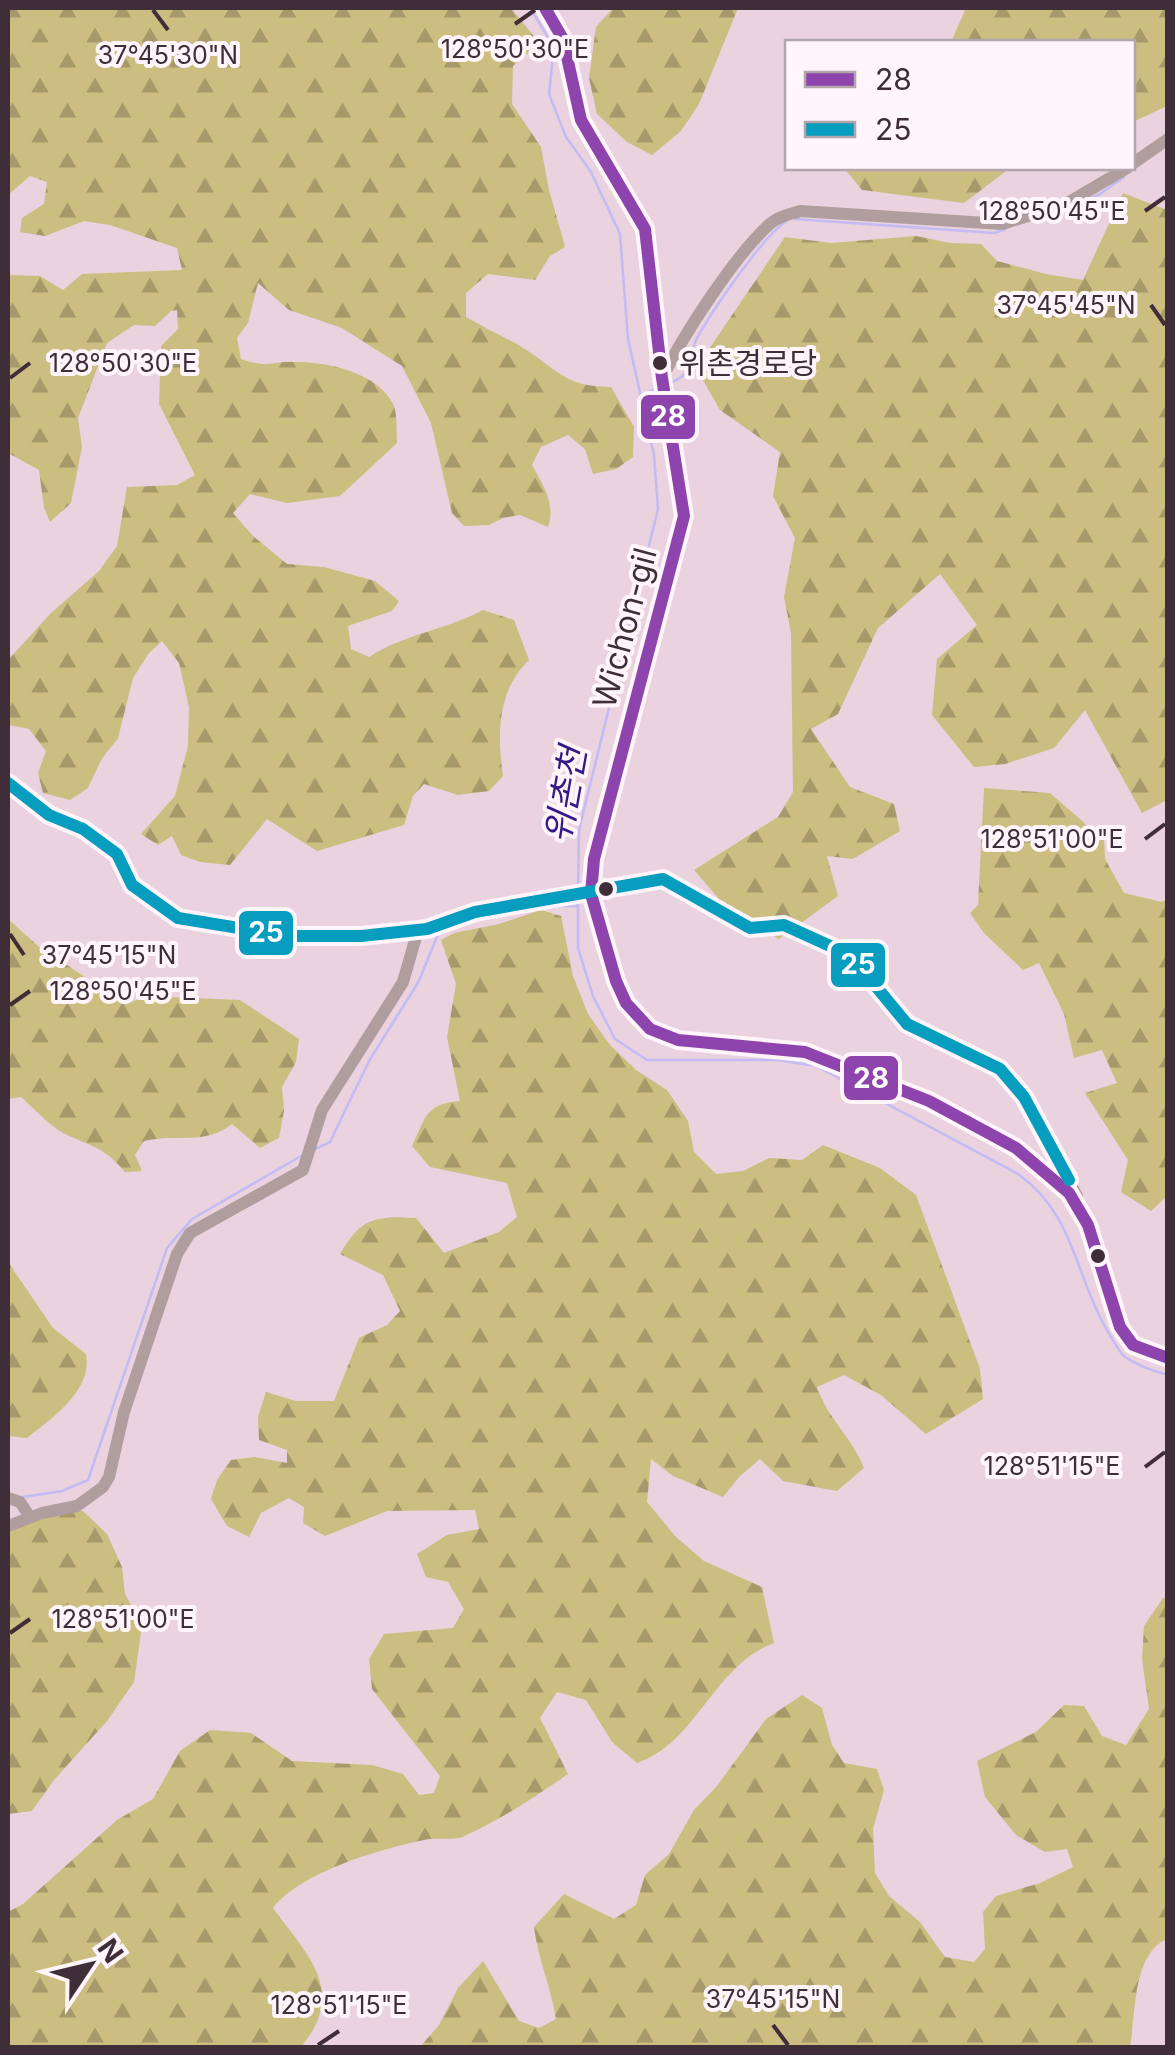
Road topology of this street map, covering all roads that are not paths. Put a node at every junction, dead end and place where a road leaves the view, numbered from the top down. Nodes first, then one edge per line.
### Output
1 (545, 8) edge
2 (1168, 138) edge
3 (1135, 162) edge
4 (1123, 170) edge
5 (662, 378) junction
6 (8, 783) edge
7 (588, 894) junction
8 (418, 930) junction
9 (1082, 1214) junction
10 (1168, 1358) edge
11 (8, 1498) edge
12 (30, 1517) junction
13 (8, 1526) edge

1 - 5 street, Wichon-gil
2 - 3 street
4 - 5 street
5 - 7 street, Wichon-gil
6 - 8 street
7 - 8 street
7 - 9 street, Wichon-gil
7 - 9 street
8 - 12 street
9 - 10 street, Wichon-gil
11 - 12 street
12 - 13 street

